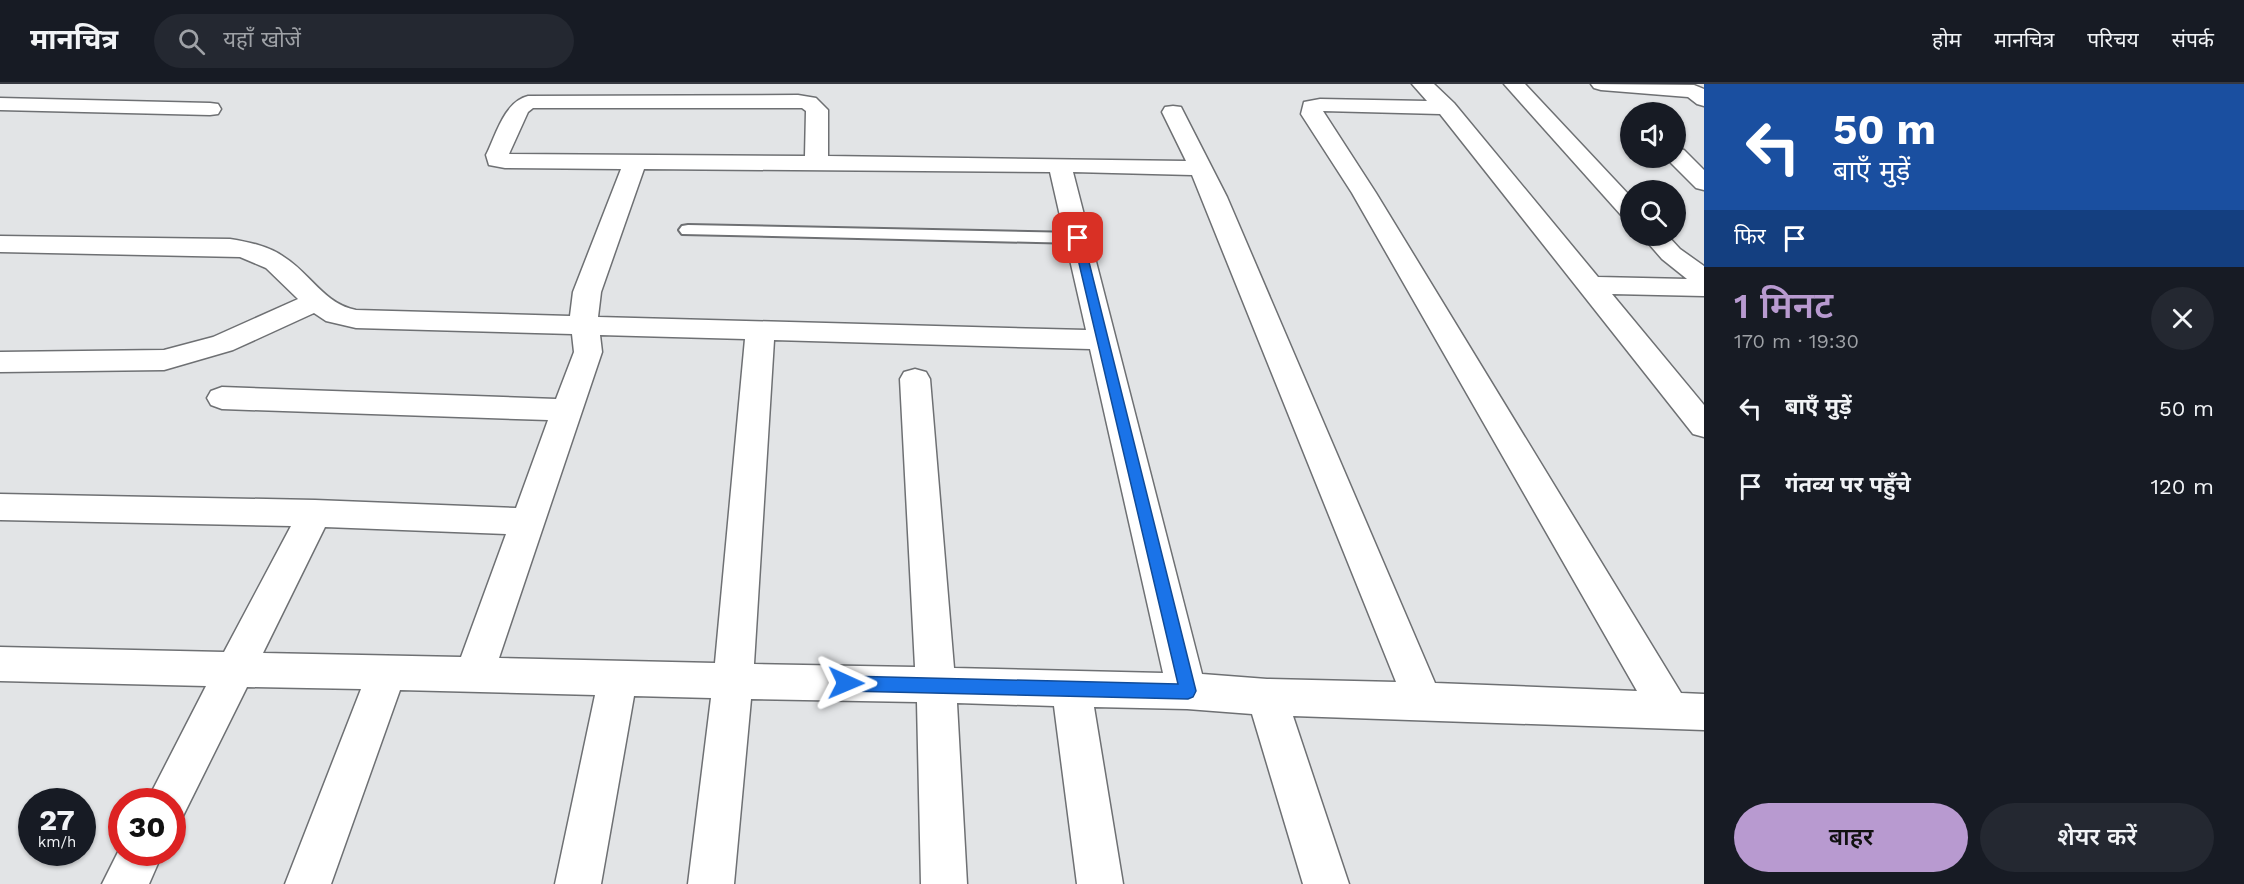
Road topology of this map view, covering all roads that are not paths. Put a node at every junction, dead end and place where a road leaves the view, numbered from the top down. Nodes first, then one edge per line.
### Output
1 (78, 84) edge
2 (1422, 84) edge
3 (1514, 84) edge
4 (1648, 86) edge
5 (1701, 94) edge
6 (1620, 102) edge
7 (0, 104) edge
8 (51, 105) junction
9 (1446, 108) junction
10 (210, 109) dead end
11 (1173, 112) dead end
12 (635, 162) junction
13 (816, 163) junction
14 (1060, 165) junction
15 (1686, 165) edge
16 (1200, 168) junction
17 (1704, 183) edge
18 (1620, 199) edge
19 (688, 230) dead end
20 (1078, 238) junction
21 (0, 244) edge
22 (1663, 246) edge
23 (1704, 279) edge
24 (1591, 285) junction
25 (1704, 288) edge
26 (316, 301) junction
27 (586, 326) junction
28 (760, 331) junction
29 (1103, 340) junction
30 (0, 362) edge
31 (915, 379) dead end
32 (222, 398) dead end
33 (568, 410) junction
34 (1704, 426) edge
35 (0, 507) edge
36 (315, 513) junction
37 (528, 522) junction
38 (0, 664) edge
39 (236, 669) junction
40 (387, 673) junction
41 (474, 675) junction
42 (618, 678) junction
43 (733, 681) junction
44 (936, 686) junction
45 (1072, 689) junction
46 (1188, 691) junction
47 (1267, 697) junction
48 (1423, 701) junction
49 (1687, 711) edge
50 (175, 788) edge
51 (134, 866) edge
52 (125, 884) edge
53 (308, 884) edge
54 (578, 884) edge
55 (711, 884) edge
56 (944, 884) edge
57 (1100, 884) edge
58 (1326, 884) edge

1 - 8 street
2 - 9 street
3 - 18 street
4 - 5 street
4 - 6 street
7 - 8 street
8 - 10 street
9 - 24 street
9 - 49 street
11 - 16 street
12 - 13 street
12 - 13 street
12 - 27 street
13 - 14 street
14 - 16 street
14 - 20 street
15 - 17 street
16 - 48 street
19 - 20 lane
20 - 29 street
21 - 26 street
22 - 23 street
24 - 25 street
24 - 34 street
26 - 27 street
26 - 30 street
27 - 28 street
27 - 33 street
28 - 29 street
28 - 43 street
29 - 46 street
31 - 44 street
32 - 33 street
33 - 37 street
35 - 36 street
36 - 37 street
36 - 39 street
37 - 41 street
38 - 39 street
39 - 40 street
39 - 50 street
40 - 41 street
40 - 53 street
41 - 42 street
42 - 43 street
42 - 54 street
43 - 44 street
43 - 55 street
44 - 45 street
44 - 56 street
45 - 46 street
45 - 57 street
46 - 47 street
47 - 48 street
47 - 58 street
48 - 49 street
51 - 52 street

